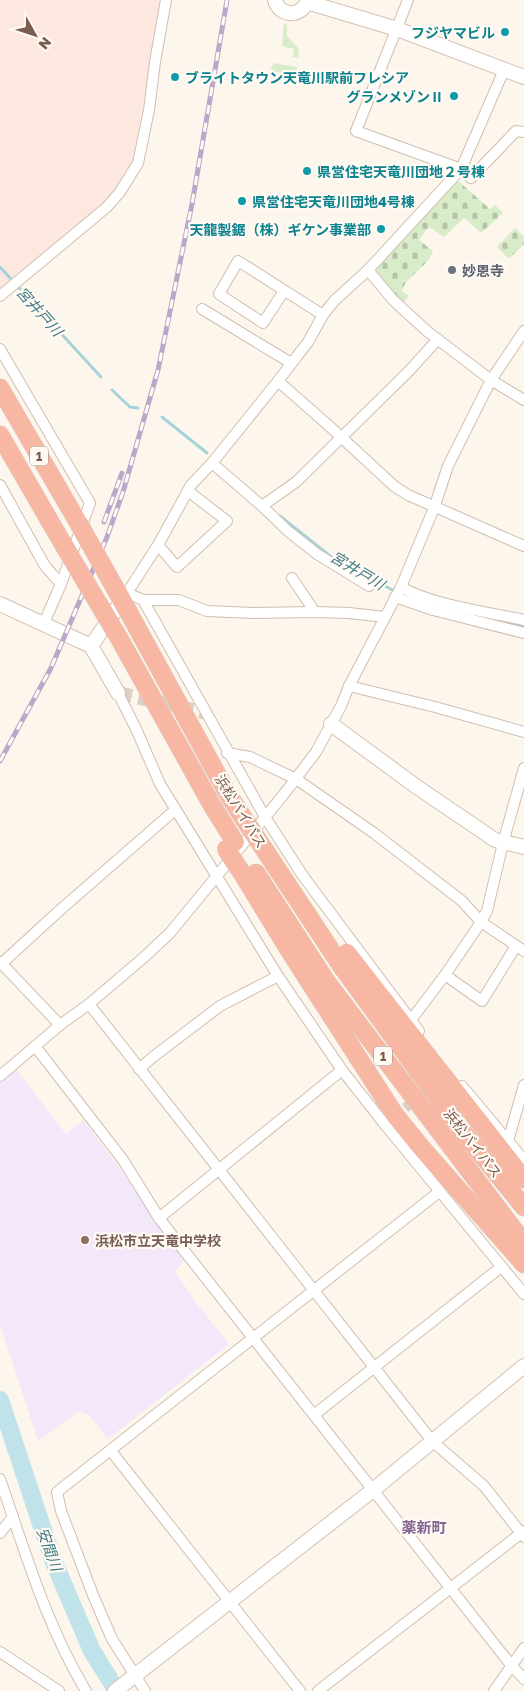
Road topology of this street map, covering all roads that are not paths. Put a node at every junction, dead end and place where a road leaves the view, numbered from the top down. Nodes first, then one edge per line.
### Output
1 (166, 0) edge
2 (275, 0) edge
3 (408, 0) edge
4 (308, 1) edge
5 (397, 29) junction
6 (504, 70) junction
7 (524, 77) edge
8 (524, 132) edge
9 (461, 169) junction
10 (368, 270) junction
11 (284, 291) junction
12 (0, 296) edge
13 (202, 309) dead end
14 (323, 315) junction
15 (524, 331) edge
16 (438, 339) junction
17 (0, 350) edge
18 (291, 363) junction
19 (491, 380) junction
20 (278, 381) junction
21 (0, 388) edge
22 (524, 400) edge
23 (0, 434) edge
24 (341, 437) junction
25 (212, 463) junction
26 (0, 485) edge
27 (188, 491) junction
28 (264, 505) junction
29 (434, 508) junction
30 (158, 545) junction
31 (524, 546) edge
32 (292, 578) dead end
33 (61, 584) junction
34 (369, 586) dead end
35 (398, 592) junction
36 (127, 594) junction
37 (143, 600) junction
38 (0, 604) edge
39 (316, 612) junction
40 (385, 616) junction
41 (524, 620) edge
42 (44, 623) junction
43 (524, 632) edge
44 (91, 646) junction
45 (349, 686) junction
46 (118, 693) joint
47 (331, 724) junction
48 (524, 732) edge
49 (227, 753) junction
50 (524, 768) edge
51 (296, 779) junction
52 (175, 810) junction
53 (254, 819) junction
54 (503, 842) junction
55 (266, 846) junction
56 (524, 847) edge
57 (246, 868) junction
58 (216, 877) junction
59 (481, 922) junction
60 (520, 949) edge
61 (1, 963) edge
62 (445, 975) junction
63 (278, 976) junction
64 (89, 1004) junction
65 (411, 1020) junction
66 (60, 1025) junction
67 (35, 1046) junction
68 (139, 1069) junction
69 (342, 1070) junction
70 (0, 1076) edge
71 (524, 1084) edge
72 (354, 1085) junction
73 (400, 1111) junction
74 (508, 1141) junction
75 (524, 1160) edge
76 (418, 1166) junction
77 (218, 1170) junction
78 (524, 1179) edge
79 (439, 1192) junction
80 (524, 1207) edge
81 (160, 1218) junction
82 (524, 1243) edge
83 (524, 1264) edge
84 (501, 1267) junction
85 (314, 1291) junction
86 (524, 1294) edge
87 (253, 1339) junction
88 (524, 1366) edge
89 (374, 1368) junction
90 (314, 1415) junction
91 (432, 1441) junction
92 (111, 1451) junction
93 (0, 1480) edge
94 (373, 1490) junction
95 (13, 1517) junction
96 (0, 1533) edge
97 (523, 1534) edge
98 (451, 1589) junction
99 (231, 1602) junction
100 (524, 1648) edge
101 (0, 1652) edge
102 (511, 1665) junction
103 (135, 1677) junction
104 (524, 1679) edge
105 (59, 1691) edge
106 (86, 1691) edge
107 (115, 1691) edge
108 (145, 1691) edge
109 (300, 1691) edge
110 (318, 1691) edge
111 (494, 1691) edge

1 - 12 street
2 - 4 street
3 - 5 street
4 - 5 street
5 - 6 street
5 - 9 street
6 - 7 street
6 - 9 street
8 - 9 street
9 - 10 street
10 - 14 street
10 - 16 street
11 - 11 street
11 - 14 street
13 - 18 street
14 - 18 street
15 - 19 street
16 - 19 street
16 - 24 street
17 - 33 street
18 - 20 street
19 - 22 street
19 - 29 street
20 - 24 street
20 - 25 street
21 - 53 highway, 浜松バイパス / 1, bridge
23 - 57 highway, 浜松バイパス / 1, bridge
24 - 28 street
24 - 29 street
25 - 27 street
25 - 28 street
26 - 33 street
27 - 30 street
27 - 30 street
28 - 34 street
29 - 31 street
29 - 35 street
30 - 36 street
32 - 39 street
33 - 42 street
35 - 40 street
35 - 41 street
35 - 43 street
36 - 37 street
36 - 44 street
37 - 39 street
37 - 49 street
38 - 42 street
39 - 40 street
40 - 45 street
42 - 44 street
44 - 46 street
45 - 47 street
45 - 48 street
46 - 52 street
47 - 51 street
47 - 54 street
49 - 51 street
49 - 53 street
50 - 54 street
51 - 53 street
51 - 59 street
52 - 58 street
52 - 61 street
53 - 55 highway, 浜松バイパス
53 - 58 street
53 - 65 street
54 - 56 street
54 - 59 street
55 - 78 highway
55 - 80 highway, 浜松バイパス / 1
57 - 73 highway
57 - 82 highway, 浜松バイパス / 1
58 - 63 street
58 - 64 street
59 - 60 street
59 - 62 street
60 - 62 street
61 - 66 street
62 - 65 street
63 - 68 street
63 - 69 street
64 - 66 street
64 - 68 street
65 - 74 street
66 - 67 street
67 - 70 street
67 - 81 street
68 - 77 street
69 - 72 street
69 - 77 street
71 - 74 street
72 - 73 street
72 - 76 street
73 - 76 street
73 - 83 highway
74 - 75 street
76 - 79 street
77 - 81 street
77 - 85 street
79 - 84 street
79 - 85 street
81 - 87 street
84 - 86 street
84 - 89 street
85 - 87 street
85 - 89 street
87 - 90 street
87 - 92 street
88 - 91 street
89 - 90 street
89 - 91 street
90 - 94 street
91 - 94 street
91 - 97 street
92 - 99 street
92 - 103 street
93 - 95 street
94 - 98 street
94 - 99 street
95 - 96 street
95 - 106 street
97 - 98 street
98 - 102 street
98 - 110 street
99 - 103 street
99 - 109 street
100 - 102 street
101 - 105 street
102 - 104 street
102 - 111 street
103 - 107 street
103 - 108 street

